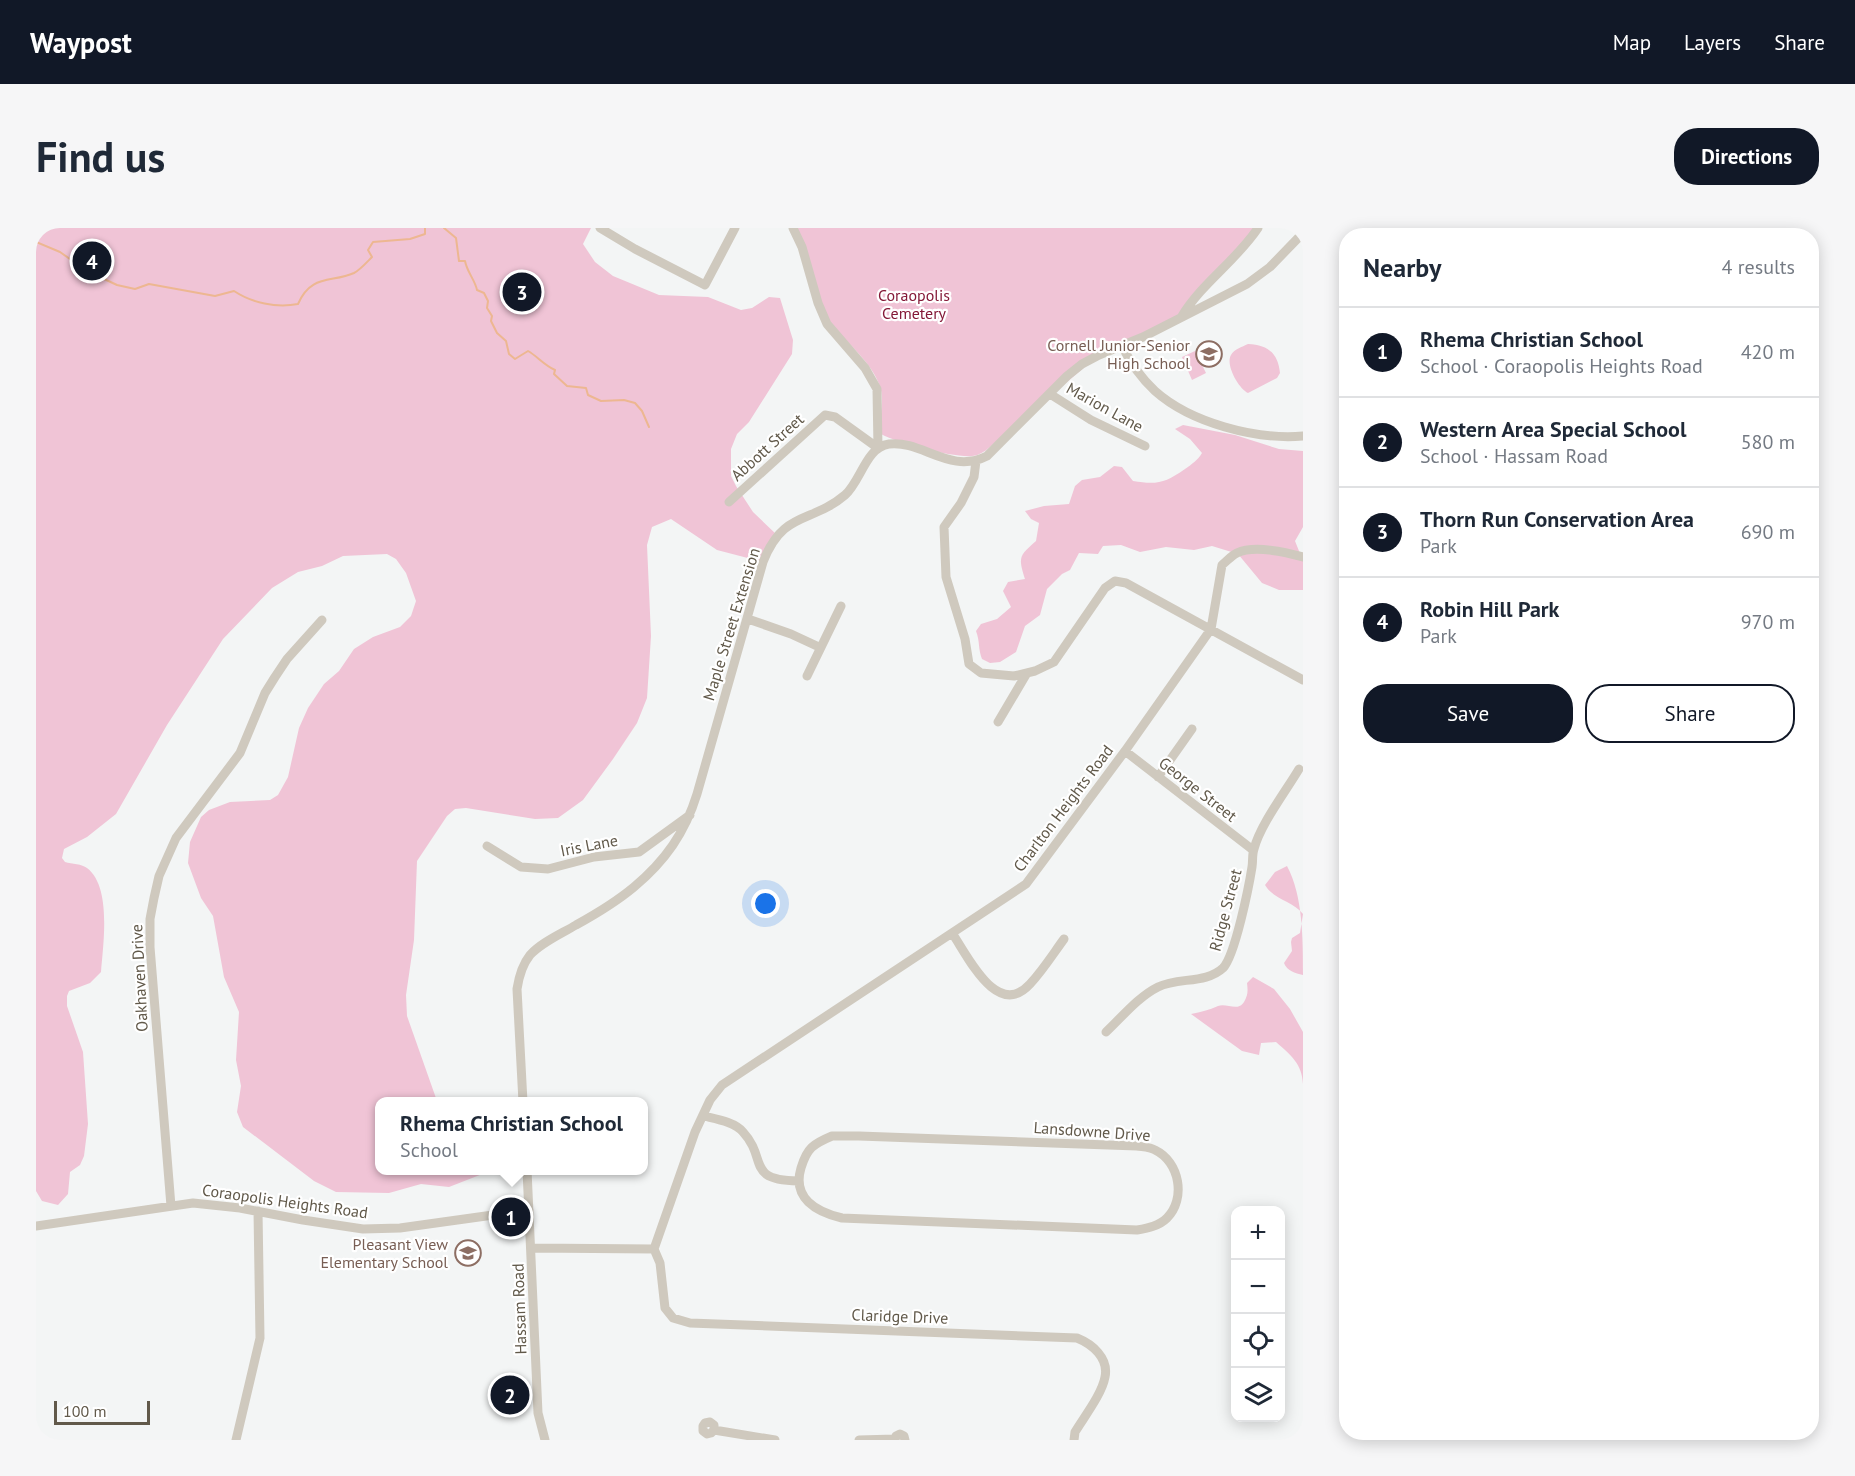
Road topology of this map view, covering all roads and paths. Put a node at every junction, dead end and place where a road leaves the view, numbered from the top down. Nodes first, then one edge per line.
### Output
1 (600, 228) edge
2 (735, 228) edge
3 (793, 228) edge
4 (1258, 228) edge
5 (1303, 233) edge
6 (1180, 318) junction
7 (1122, 346) junction
8 (1050, 394) junction
9 (1303, 436) edge
10 (1145, 446) dead end
11 (878, 448) junction
12 (975, 461) junction
13 (729, 502) dead end
14 (1303, 557) edge
15 (841, 606) dead end
16 (748, 619) junction
17 (322, 620) dead end
18 (1211, 629) junction
19 (819, 647) junction
20 (1027, 673) junction
21 (807, 676) dead end
22 (1303, 680) edge
23 (998, 722) dead end
24 (1192, 729) dead end
25 (1125, 751) junction
26 (1299, 769) dead end
27 (1158, 777) junction
28 (690, 815) junction
29 (487, 846) dead end
30 (1253, 850) junction
31 (952, 933) junction
32 (1064, 939) dead end
33 (1106, 1032) dead end
34 (523, 1097) edge
35 (704, 1116) junction
36 (527, 1175) edge
37 (798, 1181) junction
38 (171, 1206) junction
39 (530, 1210) junction
40 (258, 1211) junction
41 (36, 1226) edge
42 (532, 1248) junction
43 (654, 1249) junction
44 (714, 1430) dead end
45 (543, 1439) edge
46 (236, 1440) edge
47 (775, 1440) edge
48 (859, 1440) edge
49 (895, 1440) edge
50 (906, 1440) edge
51 (1074, 1440) edge

1 - 2 street
3 - 11 street
4 - 6 street
5 - 6 street
6 - 7 street
7 - 8 street
7 - 9 street
8 - 10 street, Marion Lane
8 - 12 street
11 - 12 street
11 - 13 street, Abbott Street
11 - 16 street, Maple Street Extension
12 - 20 street
14 - 18 street
15 - 19 street
16 - 19 street
16 - 28 street, Maple Street Extension
17 - 38 street, Oakhaven Drive
18 - 20 street
18 - 22 street
18 - 25 street, Charlton Heights Road
19 - 21 street
20 - 23 street
24 - 27 street
25 - 27 street, George Street
25 - 31 street, Charlton Heights Road
26 - 30 street, Ridge Street
27 - 30 street, George Street
28 - 29 street, Iris Lane
28 - 34 street, Maple Street Extension
30 - 33 street, Ridge Street
31 - 32 street
31 - 35 street, Charlton Heights Road
35 - 37 street
35 - 43 street, Charlton Heights Road
36 - 39 street
37 - 37 street, Lansdowne Drive
38 - 40 street, Coraopolis Heights Road
38 - 41 street, Coraopolis Heights Road
39 - 40 street, Coraopolis Heights Road
39 - 42 street, Hassam Road
40 - 46 street
42 - 43 street
42 - 45 street, Hassam Road
43 - 51 street, Claridge Drive
44 - 47 street
48 - 49 street
49 - 50 street

